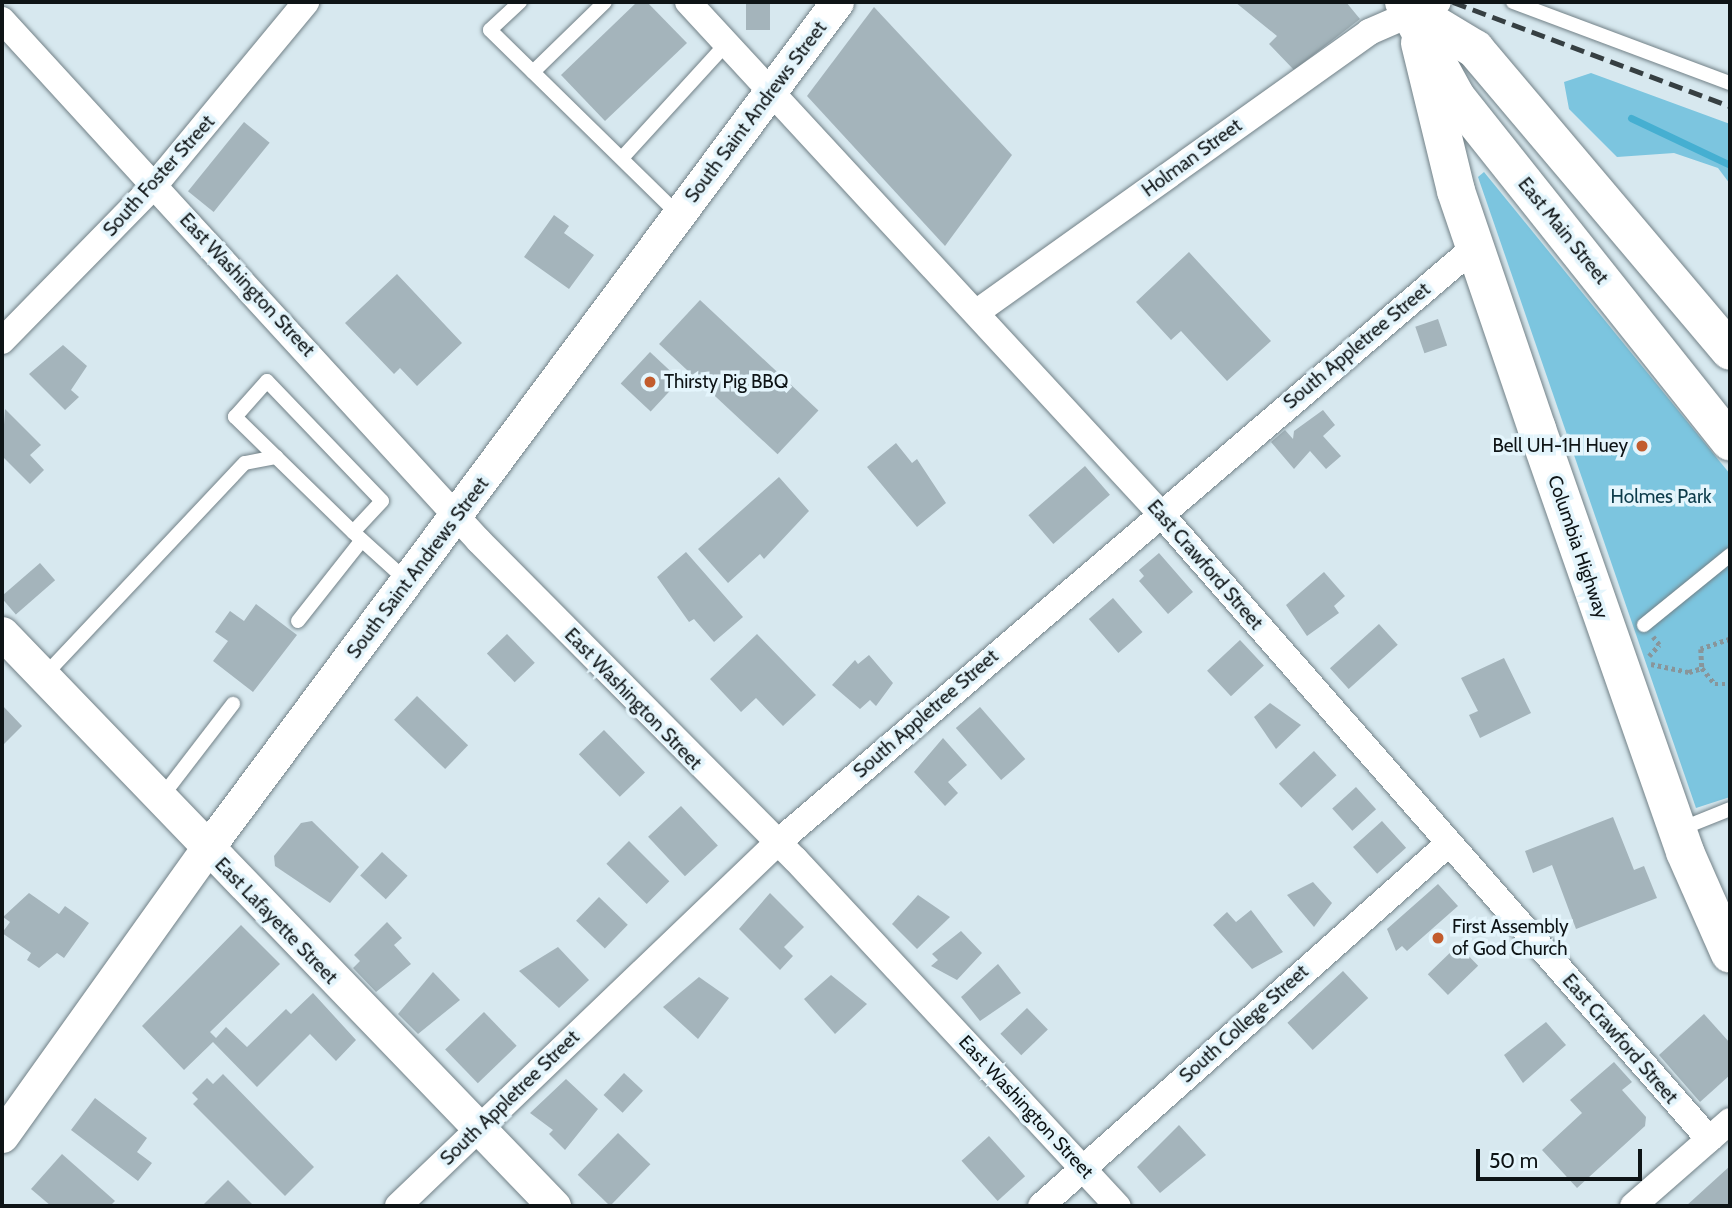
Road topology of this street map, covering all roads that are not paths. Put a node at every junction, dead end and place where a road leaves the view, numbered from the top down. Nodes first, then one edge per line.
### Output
1 (306, 2) edge
2 (520, 2) edge
3 (604, 2) edge
4 (688, 2) edge
5 (837, 2) edge
6 (1513, 2) edge
7 (1418, 5) edge
8 (2, 20) edge
9 (726, 44) junction
10 (533, 72) junction
11 (1730, 83) edge
12 (771, 93) junction
13 (622, 158) junction
14 (155, 186) junction
15 (679, 215) junction
16 (1476, 246) junction
17 (977, 312) junction
18 (2, 341) edge
19 (1730, 351) edge
20 (1730, 441) edge
21 (276, 457) junction
22 (460, 513) junction
23 (1160, 513) junction
24 (357, 536) junction
25 (1730, 555) edge
26 (408, 582) junction
27 (298, 621) dead end
28 (1644, 625) road end
29 (2, 634) edge
30 (43, 677) junction
31 (233, 704) dead end
32 (159, 800) junction
33 (1730, 810) edge
34 (1677, 830) junction
35 (776, 843) junction
36 (1448, 844) junction
37 (206, 850) junction
38 (1730, 954) edge
39 (1730, 1121) edge
40 (478, 1129) junction
41 (2, 1136) edge
42 (1709, 1139) junction
43 (1082, 1167) junction
44 (398, 1206) edge
45 (554, 1206) edge
46 (1041, 1206) edge
47 (1118, 1206) edge
48 (1633, 1206) edge

1 - 14 street, South Foster Street
2 - 10 lane
3 - 10 lane
4 - 9 street, East Crawford Street
5 - 12 street, South Saint Andrews Street
6 - 11 lane
7 - 16 main road, Columbia Highway
7 - 17 street, Holman Street
7 - 19 main road
7 - 20 main road, East Main Street
8 - 14 street, East Washington Street
9 - 12 street, East Crawford Street
9 - 13 lane
10 - 13 lane
12 - 15 street, South Saint Andrews Street
12 - 17 street, East Crawford Street
13 - 15 lane
14 - 18 street, South Foster Street
14 - 22 street, East Washington Street
15 - 22 street, South Saint Andrews Street
16 - 23 street, South Appletree Street
16 - 34 main road, Columbia Highway
17 - 23 street, East Crawford Street
21 - 24 lane
21 - 24 lane
21 - 30 lane
22 - 26 street, South Saint Andrews Street
22 - 35 street, East Washington Street
23 - 35 street, South Appletree Street
23 - 36 street, East Crawford Street
24 - 26 lane
24 - 27 lane
25 - 28 lane
26 - 37 street, South Saint Andrews Street
29 - 30 street, East Lafayette Street
30 - 32 street, East Lafayette Street
31 - 32 lane
32 - 37 street, East Lafayette Street
33 - 34 lane
34 - 38 main road, Columbia Highway
35 - 40 street, South Appletree Street
35 - 43 street, East Washington Street
36 - 42 street, East Crawford Street
36 - 43 street, South College Street
37 - 40 street, East Lafayette Street
37 - 41 street, South Saint Andrews Street
39 - 42 street
40 - 44 street, South Appletree Street
40 - 45 street, East Lafayette Street
42 - 48 street
43 - 46 street, South College Street
43 - 47 street, East Washington Street

